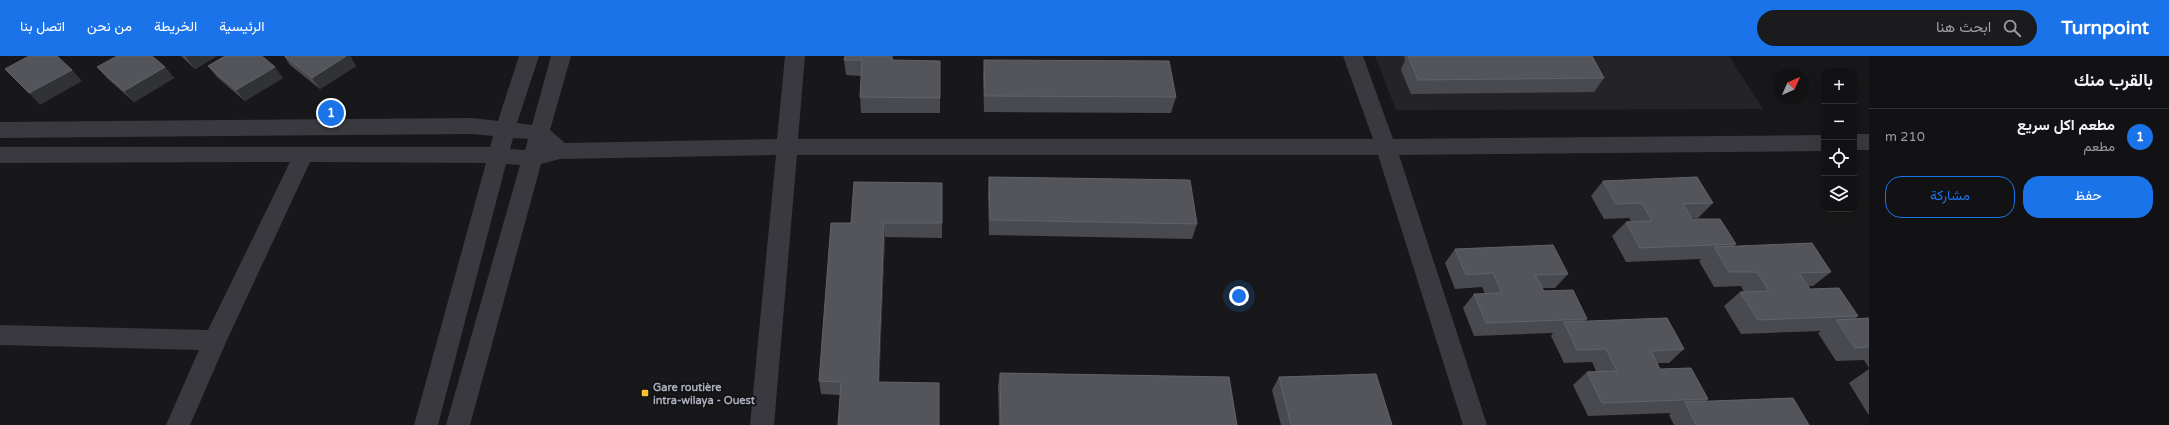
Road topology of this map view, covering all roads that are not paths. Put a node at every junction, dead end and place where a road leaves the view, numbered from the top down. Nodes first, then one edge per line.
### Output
1 (529, 56) edge
2 (561, 56) edge
3 (796, 56) edge
4 (1353, 56) edge
5 (505, 128) junction
6 (0, 130) edge
7 (540, 133) junction
8 (1857, 142) edge
9 (1869, 142) edge
10 (1821, 143) edge
11 (786, 147) junction
12 (1386, 147) junction
13 (560, 151) junction
14 (304, 154) junction
15 (1, 156) edge
16 (499, 156) junction
17 (532, 158) junction
18 (0, 335) edge
19 (215, 340) junction
20 (178, 425) edge
21 (426, 425) edge
22 (458, 425) edge
23 (762, 425) edge
24 (1475, 425) edge

1 - 5 street
2 - 7 street
3 - 11 street
4 - 12 street
5 - 6 street
5 - 7 street
5 - 16 street
7 - 13 street
7 - 17 street
8 - 9 street
10 - 12 street
11 - 12 street
11 - 13 street
11 - 23 street
12 - 24 street
13 - 17 street
14 - 15 street
14 - 16 street
14 - 19 street
16 - 17 street
16 - 21 street
17 - 22 street
18 - 19 street
19 - 20 street

